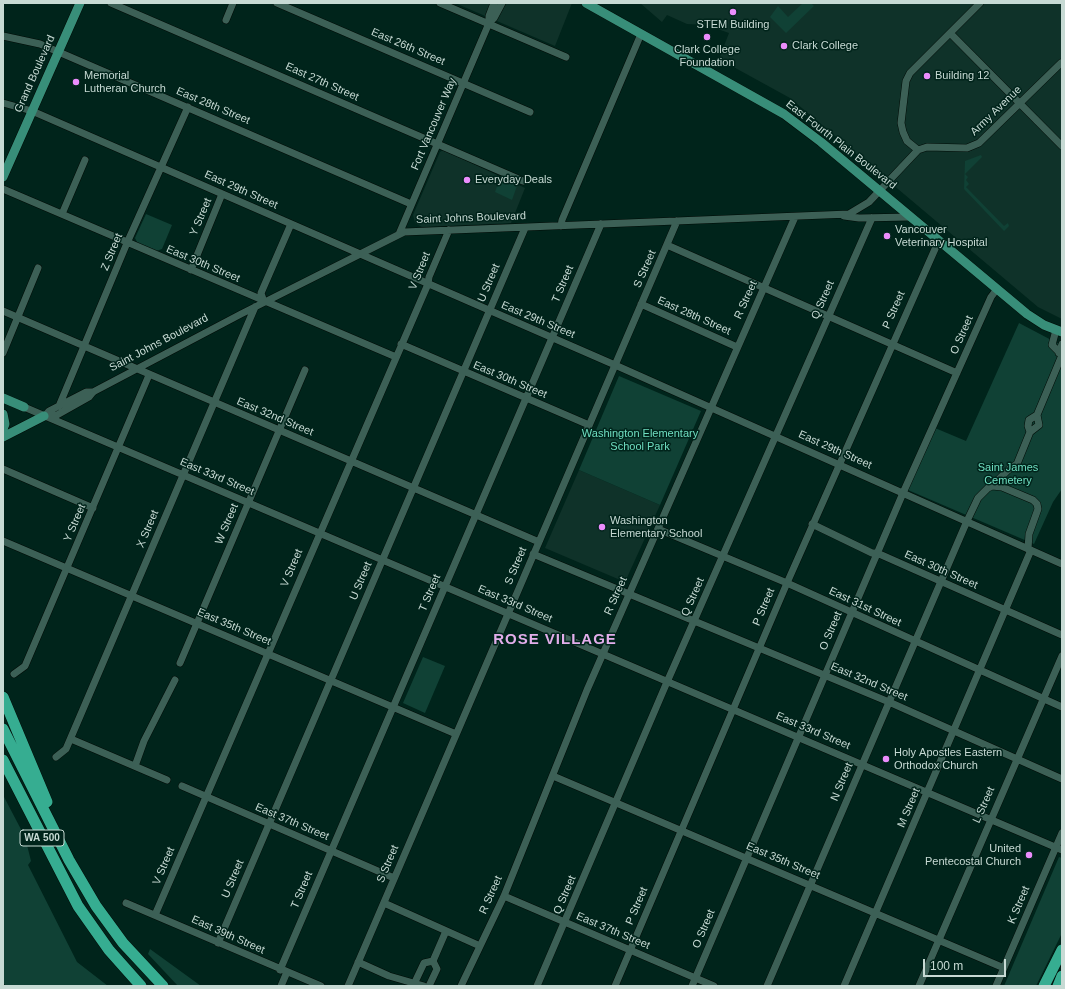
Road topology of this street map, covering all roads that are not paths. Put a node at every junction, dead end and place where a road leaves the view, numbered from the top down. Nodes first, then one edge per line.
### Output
1 (80, 3) edge
2 (111, 3) edge
3 (233, 3) edge
4 (277, 3) edge
5 (440, 3) edge
6 (494, 3) edge
7 (502, 3) edge
8 (586, 3) edge
9 (980, 3) edge
10 (226, 20) dead end
11 (489, 23) junction
12 (950, 33) junction
13 (641, 34) junction
14 (3, 36) edge
15 (58, 52) junction
16 (566, 57) dead end
17 (1061, 63) edge
18 (463, 82) junction
19 (3, 103) edge
20 (1020, 103) junction
21 (188, 107) junction
22 (32, 110) junction
23 (530, 112) dead end
24 (437, 144) junction
25 (1062, 146) edge
26 (918, 150) junction
27 (85, 160) dead end
28 (162, 168) junction
29 (3, 177) edge
30 (523, 181) dead end
31 (3, 188) edge
32 (880, 190) junction
33 (222, 194) junction
34 (412, 204) junction
35 (62, 214) junction
36 (838, 216) junction
37 (795, 217) junction
38 (911, 217) junction
39 (872, 218) junction
40 (677, 221) junction
41 (291, 224) junction
42 (601, 224) junction
43 (561, 226) junction
44 (525, 228) junction
45 (449, 230) junction
46 (399, 234) junction
47 (939, 240) junction
48 (128, 243) junction
49 (667, 245) junction
50 (358, 254) junction
51 (38, 268) dead end
52 (190, 270) junction
53 (428, 284) junction
54 (763, 287) junction
55 (998, 289) junction
56 (264, 302) junction
57 (641, 304) junction
58 (255, 307) junction
59 (489, 310) junction
60 (3, 311) edge
61 (828, 316) junction
62 (18, 317) junction
63 (1059, 331) edge
64 (552, 338) junction
65 (402, 344) junction
66 (891, 344) junction
67 (1062, 344) edge
68 (84, 347) junction
69 (737, 347) junction
70 (3, 353) edge
71 (1061, 354) edge
72 (396, 358) junction
73 (615, 365) junction
74 (136, 369) junction
75 (305, 370) dead end
76 (463, 371) junction
77 (957, 373) junction
78 (149, 375) junction
79 (93, 392) junction
80 (3, 398) edge
81 (526, 398) junction
82 (214, 403) junction
83 (59, 406) junction
84 (24, 407) joint
85 (710, 407) junction
86 (3, 414) edge
87 (1037, 415) junction
88 (44, 416) junction
89 (589, 425) junction
90 (3, 429) edge
91 (279, 431) junction
92 (1030, 432) junction
93 (775, 436) junction
94 (3, 437) edge
95 (119, 448) junction
96 (351, 460) junction
97 (839, 464) junction
98 (3, 469) edge
99 (183, 475) junction
100 (992, 486) junction
101 (413, 488) junction
102 (903, 493) junction
103 (248, 503) junction
104 (93, 508) junction
105 (476, 515) junction
106 (967, 521) junction
107 (812, 524) junction
108 (658, 528) junction
109 (319, 533) junction
110 (3, 541) edge
111 (539, 542) junction
112 (1030, 549) junction
113 (877, 553) junction
114 (533, 554) junction
115 (722, 556) junction
116 (382, 560) junction
117 (1062, 564) edge
118 (67, 568) junction
119 (941, 582) junction
120 (787, 583) junction
121 (445, 587) junction
122 (629, 595) junction
123 (132, 596) junction
124 (1006, 610) junction
125 (851, 613) junction
126 (508, 614) junction
127 (694, 622) junction
128 (197, 624) junction
129 (1062, 635) edge
130 (915, 642) junction
131 (759, 648) junction
132 (268, 653) junction
133 (603, 654) junction
134 (1062, 656) edge
135 (180, 664) dead end
136 (980, 671) junction
137 (14, 674) dead end
138 (824, 675) junction
139 (175, 680) dead end
140 (330, 680) junction
141 (667, 682) junction
142 (3, 697) edge
143 (1043, 699) junction
144 (889, 702) junction
145 (393, 707) junction
146 (1062, 707) edge
147 (733, 710) junction
148 (3, 729) edge
149 (954, 731) junction
150 (456, 734) junction
151 (798, 737) junction
152 (71, 739) junction
153 (56, 757) dead end
154 (1017, 759) junction
155 (3, 760) edge
156 (862, 765) junction
157 (135, 766) junction
158 (554, 776) junction
159 (3, 777) edge
160 (1062, 779) edge
161 (167, 780) dead end
162 (182, 786) dead end
163 (927, 793) junction
164 (206, 796) junction
165 (616, 802) junction
166 (990, 820) junction
167 (268, 824) junction
168 (681, 830) junction
169 (1062, 833) edge
170 (1059, 849) edge
171 (331, 851) junction
172 (747, 857) junction
173 (76, 873) junction
174 (394, 878) junction
175 (810, 885) junction
176 (504, 896) junction
177 (126, 903) dead end
178 (384, 903) junction
179 (876, 913) junction
180 (83, 914) junction
181 (155, 915) junction
182 (565, 923) junction
183 (446, 931) junction
184 (939, 940) junction
185 (218, 943) junction
186 (480, 946) junction
187 (1062, 950) edge
188 (630, 951) junction
189 (433, 961) junction
190 (358, 962) junction
191 (1004, 968) junction
192 (283, 971) junction
193 (1062, 976) edge
194 (696, 978) junction
195 (415, 982) junction
196 (141, 986) edge
197 (163, 986) edge
198 (281, 986) edge
199 (320, 986) edge
200 (348, 986) edge
201 (424, 986) edge
202 (429, 986) edge
203 (461, 986) edge
204 (538, 986) edge
205 (615, 986) edge
206 (692, 986) edge
207 (714, 986) edge
208 (767, 986) edge
209 (844, 986) edge
210 (919, 986) edge
211 (996, 986) edge
212 (1044, 986) edge
213 (1058, 986) edge

1 - 15 main road, Grand Boulevard
2 - 24 street, East 27th Street
3 - 10 street
4 - 18 street, East 26th Street
5 - 11 street
6 - 11 street, Fort Vancouver Way
7 - 11 street, Fort Vancouver Way
8 - 13 main road, East Fourth Plain Boulevard
9 - 12 street
11 - 16 street
11 - 18 street, Fort Vancouver Way
12 - 20 street
12 - 26 street
13 - 32 main road, East Fourth Plain Boulevard
13 - 43 street
14 - 15 street, East 28th Street
15 - 21 street, East 28th Street
15 - 22 main road, Grand Boulevard
17 - 20 street, Army Avenue
18 - 23 street, East 26th Street
18 - 24 street, Fort Vancouver Way
19 - 22 street, East 29th Street
20 - 25 street
20 - 26 street, Army Avenue
21 - 28 street, Z Street
21 - 34 street, East 28th Street
22 - 28 street, East 29th Street
22 - 29 main road, Grand Boulevard
24 - 30 street, East 27th Street
24 - 34 street, Fort Vancouver Way
26 - 32 street
27 - 35 street
28 - 33 street, East 29th Street
28 - 48 street, Z Street
31 - 35 street, East 30th Street
32 - 36 street, Saint Johns Boulevard
32 - 38 main road, East Fourth Plain Boulevard
33 - 41 street, East 29th Street
33 - 52 street, Y Street
34 - 46 street, Fort Vancouver Way
35 - 48 street, East 30th Street
36 - 37 street, Saint Johns Boulevard
36 - 39 street
37 - 40 street, Saint Johns Boulevard
37 - 54 street, R Street
38 - 39 street
38 - 47 main road, East Fourth Plain Boulevard
39 - 61 street, Q Street
40 - 42 street, Saint Johns Boulevard
40 - 49 street, S Street
41 - 50 street, East 29th Street
41 - 56 street
42 - 43 street, Saint Johns Boulevard
42 - 64 street, T Street
43 - 44 street, Saint Johns Boulevard
44 - 45 street, Saint Johns Boulevard
44 - 59 street, U Street
45 - 46 street, Saint Johns Boulevard
45 - 53 street, V Street
46 - 50 street, Saint Johns Boulevard
47 - 55 main road, East Fourth Plain Boulevard
47 - 66 street, P Street
48 - 52 street, East 30th Street
48 - 68 street, Z Street
49 - 54 street
49 - 57 street, S Street
50 - 53 street, East 29th Street
50 - 56 street, Saint Johns Boulevard
51 - 62 street
52 - 56 street, East 30th Street
53 - 59 street, East 29th Street
53 - 65 street, V Street
54 - 61 street
54 - 69 street, R Street
55 - 63 main road, East Fourth Plain Boulevard
55 - 77 street, O Street
56 - 58 street, Saint Johns Boulevard
56 - 72 street, East 30th Street
57 - 69 street, East 28th Street
57 - 73 street, S Street
58 - 74 street, Saint Johns Boulevard
58 - 82 street, X Street
59 - 64 street, East 29th Street
59 - 76 street, U Street
60 - 62 street, East 32nd Street
61 - 66 street
61 - 93 street, Q Street
62 - 68 street, East 32nd Street
62 - 70 street
63 - 71 street
64 - 73 street, East 29th Street
64 - 81 street, T Street
65 - 72 street, V Street
65 - 76 street, East 30th Street
66 - 77 street
66 - 97 street, P Street
67 - 71 street
68 - 74 street, East 32nd Street
68 - 83 street, Z Street
69 - 85 street, R Street
71 - 87 street
72 - 96 street, V Street
73 - 85 street, East 29th Street
73 - 89 street, S Street
74 - 78 street, East 32nd Street
74 - 79 street, Saint Johns Boulevard
75 - 91 street, W Street
76 - 81 street, East 30th Street
76 - 101 street, U Street
77 - 102 street, O Street
78 - 82 street, East 32nd Street
78 - 95 street, Y Street
79 - 83 street, Saint Johns Boulevard
79 - 88 street, Saint Johns Boulevard
80 - 84 main road, East 33rd Street
81 - 89 street, East 30th Street
81 - 105 street, T Street
82 - 91 street, East 32nd Street
82 - 99 street, X Street
83 - 88 street, Saint Johns Boulevard
84 - 88 street, East 33rd Street
85 - 93 street, East 29th Street
85 - 108 street, R Street
86 - 90 main road
87 - 92 street
87 - 92 street
88 - 94 main road, Saint Johns Boulevard
88 - 95 street, East 33rd Street
89 - 111 street, S Street
91 - 96 street, East 32nd Street
91 - 103 street, W Street
92 - 100 street, N Street
93 - 97 street, East 29th Street
93 - 115 street, Q Street
95 - 99 street, East 33rd Street
95 - 104 street, Y Street
96 - 101 street, East 32nd Street
96 - 109 street, V Street
97 - 102 street, East 29th Street
97 - 107 street, P Street
98 - 104 street
99 - 103 street, East 33rd Street
99 - 123 street, X Street
100 - 106 street, N Street
100 - 112 street, M Street
101 - 105 street, East 32nd Street
101 - 116 street, U Street
102 - 106 street, East 29th Street
102 - 113 street, O Street
103 - 109 street, East 33rd Street
103 - 128 street, W Street
104 - 118 street, Y Street
105 - 111 street, East 32nd Street
105 - 121 street, T Street
106 - 112 street, East 29th Street
106 - 119 street, N Street
107 - 113 street, East 30th Street
107 - 120 street, P Street
108 - 115 street, East 31st Street
108 - 122 street, R Street
109 - 116 street, East 33rd Street
109 - 132 street, V Street
110 - 118 street, East 35th Street
111 - 114 street, S Street
112 - 117 street, East 29th Street
112 - 124 street, M Street
113 - 119 street, East 30th Street
113 - 125 street, O Street
114 - 122 street, East 32nd Street
114 - 126 street, S Street
115 - 120 street, East 31st Street
115 - 127 street, Q Street
116 - 121 street, East 33rd Street
116 - 140 street, U Street
118 - 123 street, East 35th Street
118 - 137 street, Y Street
119 - 124 street, East 30th Street
119 - 130 street, N Street
120 - 125 street, East 31st Street
120 - 131 street, P Street
121 - 126 street, East 33rd Street
121 - 145 street, T Street
122 - 127 street, East 32nd Street
122 - 133 street, R Street
123 - 128 street, East 35th Street
123 - 152 street, X Street
124 - 129 street, East 30th Street
124 - 136 street, M Street
125 - 130 street, East 31st Street
125 - 138 street, O Street
126 - 133 street, East 33rd Street
126 - 150 street, S Street
127 - 131 street, East 32nd Street
127 - 141 street, Q Street
128 - 132 street, East 35th Street
128 - 135 street, W Street
130 - 136 street, East 31st Street
130 - 144 street, N Street
131 - 138 street, East 32nd Street
131 - 147 street, P Street
132 - 140 street, East 35th Street
132 - 164 street, V Street
133 - 141 street, East 33rd Street
133 - 158 street, R Street
134 - 143 street, L Street
136 - 143 street, East 31st Street
136 - 149 street, M Street
138 - 144 street, East 32nd Street
138 - 151 street, O Street
139 - 157 street
140 - 145 street, East 35th Street
140 - 167 street, U Street
141 - 147 street, East 33rd Street
141 - 165 street, Q Street
142 - 173 highway
143 - 146 street, East 31st Street
143 - 154 street, L Street
144 - 149 street, East 32nd Street
144 - 156 street, N Street
145 - 150 street, East 35th Street
145 - 171 street, T Street
147 - 151 street, East 33rd Street
147 - 168 street, P Street
148 - 173 highway, WA 500
149 - 154 street, East 32nd Street
149 - 163 street, M Street
150 - 174 street, S Street
151 - 156 street, East 33rd Street
151 - 172 street, O Street
152 - 153 street, X Street
152 - 157 street
154 - 160 street, East 32nd Street
154 - 166 street, L Street
155 - 180 highway, WA 500
156 - 163 street, East 33rd Street
156 - 175 street, N Street
157 - 161 street
158 - 165 street, East 35th Street
158 - 176 street, R Street
159 - 180 highway
162 - 164 street, East 37th Street
163 - 166 street, East 33rd Street
163 - 179 street, M Street
164 - 167 street, East 37th Street
164 - 181 street, V Street
165 - 168 street, East 35th Street
165 - 182 street, Q Street
166 - 170 street, East 33rd Street
166 - 184 street, L Street
167 - 171 street, East 37th Street
167 - 185 street, U Street
168 - 172 street, East 35th Street
168 - 188 street, P Street
169 - 170 street, K Street
170 - 191 street, K Street
171 - 174 street, East 37th Street
171 - 192 street, T Street
172 - 175 street, East 35th Street
172 - 194 street, O Street
173 - 197 highway, WA 500
174 - 178 street, S Street
175 - 179 street, East 35th Street
175 - 208 street, N Street
176 - 182 street, East 37th Street
176 - 186 street, R Street
177 - 181 street, East 39th Street
178 - 183 street
178 - 190 street, S Street
179 - 184 street, East 35th Street
179 - 209 street, M Street
180 - 196 highway, WA 500
181 - 185 street, East 39th Street
182 - 188 street, East 37th Street
182 - 204 street, Q Street
183 - 186 street
183 - 189 street
184 - 191 street, East 35th Street
184 - 210 street, L Street
185 - 192 street, East 39th Street
186 - 203 street, R Street
187 - 212 highway
188 - 194 street, East 37th Street
188 - 205 street, P Street
189 - 195 street
189 - 202 street
190 - 195 street
190 - 200 street, S Street
191 - 211 street, K Street
192 - 198 street, T Street
192 - 199 street, East 39th Street
193 - 213 highway
194 - 206 street, O Street
194 - 207 street, East 37th Street
195 - 201 street

